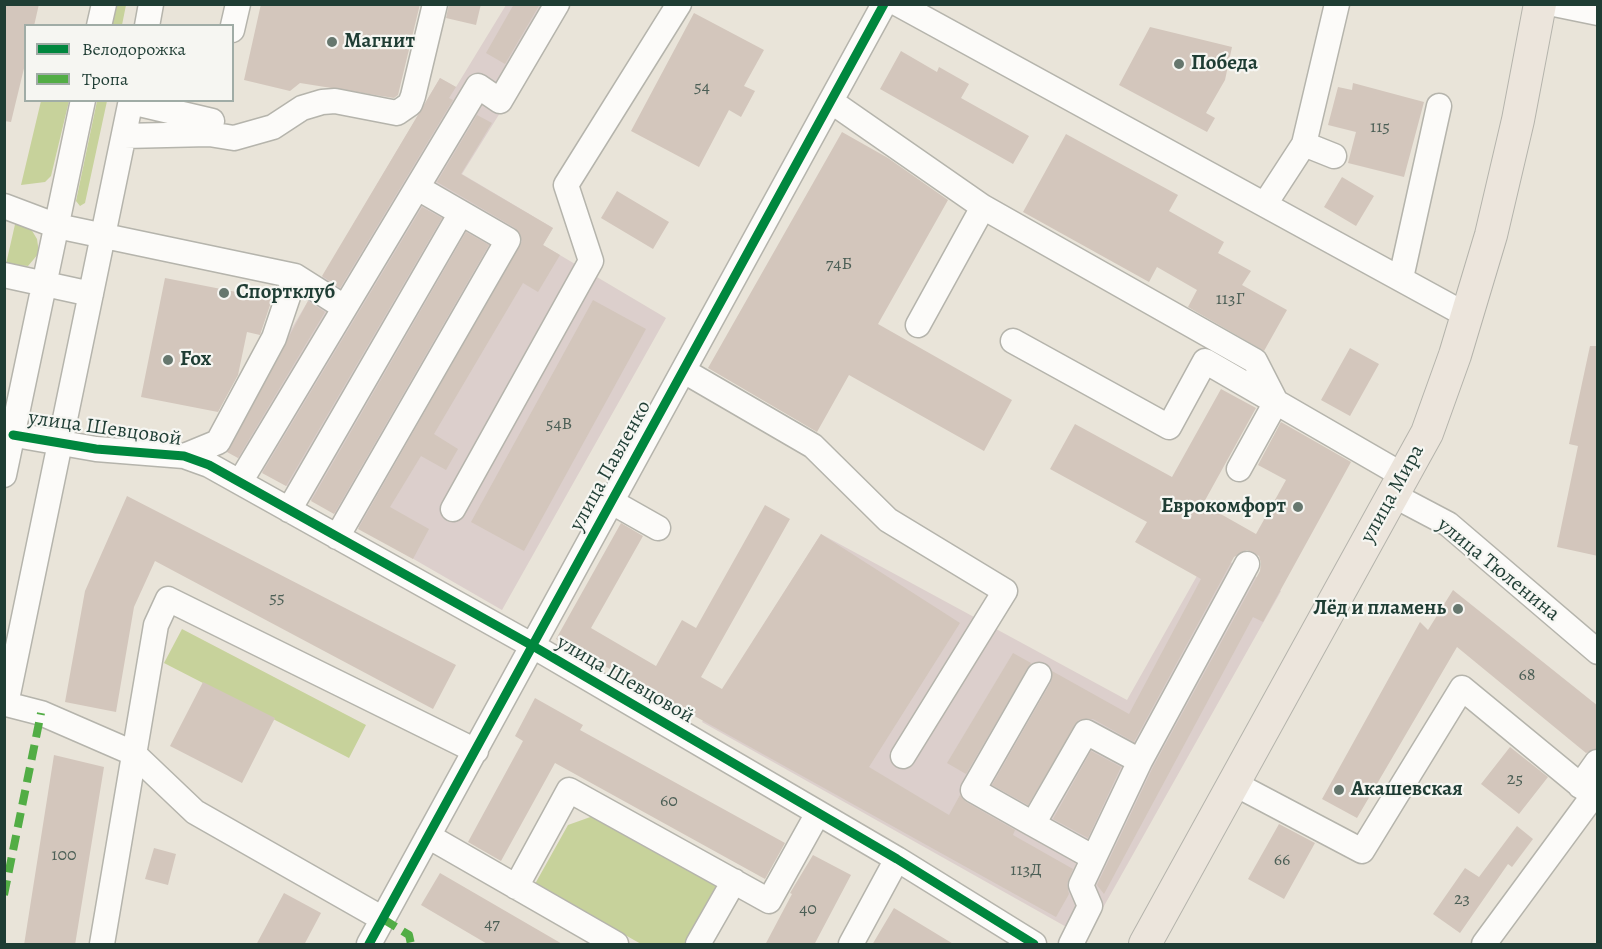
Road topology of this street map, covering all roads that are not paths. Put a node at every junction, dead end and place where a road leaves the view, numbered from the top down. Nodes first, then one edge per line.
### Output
1 (104, 4) edge
2 (151, 4) edge
3 (238, 4) edge
4 (435, 4) edge
5 (558, 4) edge
6 (679, 4) edge
7 (884, 4) edge
8 (898, 4) edge
9 (1337, 4) edge
10 (1540, 4) edge
11 (1554, 4) edge
12 (1598, 13) edge
13 (99, 24) edge
14 (147, 24) edge
15 (233, 24) edge
16 (83, 102) edge
17 (131, 102) edge
18 (136, 102) edge
19 (832, 102) junction
20 (1439, 106) dead end
21 (212, 118) edge
22 (124, 136) junction
23 (1304, 144) junction
24 (1334, 156) dead end
25 (418, 188) junction
26 (1265, 204) junction
27 (4, 206) edge
28 (983, 207) junction
29 (461, 213) junction
30 (57, 226) junction
31 (103, 236) junction
32 (4, 275) edge
33 (295, 276) junction
34 (1401, 278) junction
35 (45, 284) junction
36 (91, 294) junction
37 (344, 307) junction
38 (1468, 316) junction
39 (918, 325) dead end
40 (1013, 341) dead end
41 (684, 371) junction
42 (1276, 402) junction
43 (9, 434) edge
44 (61, 444) junction
45 (184, 456) junction
46 (1239, 469) dead end
47 (4, 475) edge
48 (240, 482) junction
49 (1398, 486) junction
50 (612, 502) junction
51 (453, 509) dead end
52 (289, 510) junction
53 (658, 528) dead end
54 (337, 537) junction
55 (1247, 564) dead end
56 (533, 646) junction
57 (1598, 652) edge
58 (1039, 675) dead end
59 (476, 751) junction
60 (133, 753) junction
61 (903, 756) dead end
62 (1140, 761) junction
63 (1597, 762) edge
64 (1235, 784) junction
65 (1590, 794) edge
66 (818, 813) junction
67 (1033, 824) junction
68 (428, 836) junction
69 (1094, 858) junction
70 (897, 859) junction
71 (734, 881) junction
72 (516, 887) junction
73 (383, 919) junction
74 (102, 945) edge
75 (369, 945) edge
76 (616, 945) edge
77 (698, 945) edge
78 (851, 945) edge
79 (1034, 945) edge
80 (1071, 945) edge
81 (1145, 945) edge
82 (1485, 945) edge

1 - 13 street
2 - 14 street
3 - 15 street
4 - 21 street
5 - 25 street
6 - 51 street
7 - 19 street, улица Павленко
8 - 26 street
9 - 23 street
10 - 38 main road, улица Мира
11 - 12 street
16 - 30 street
17 - 22 street
18 - 21 street
19 - 28 street
19 - 41 street, улица Павленко
20 - 34 street
21 - 22 street
22 - 31 street
23 - 24 street
23 - 26 street
25 - 29 street
25 - 37 street
26 - 34 street
27 - 30 street
28 - 39 street
28 - 42 street
29 - 52 street
29 - 54 street
30 - 31 street
30 - 35 street
31 - 33 street
31 - 36 street
32 - 35 street
33 - 37 street
33 - 45 street
34 - 38 street
35 - 36 street
35 - 43 street
36 - 44 street
37 - 48 street
38 - 49 main road, улица Мира
40 - 42 street, улица Тюленина
41 - 50 street, улица Павленко
41 - 61 street
42 - 46 street
42 - 49 street, улица Тюленина
43 - 44 street, улица Шевцовой
43 - 47 street
44 - 45 street, улица Шевцовой
44 - 60 street
45 - 48 street, улица Шевцовой
48 - 52 street, улица Шевцовой
49 - 57 street, улица Тюленина
49 - 64 main road, улица Мира
50 - 53 street
50 - 56 street, улица Павленко
52 - 54 street, улица Шевцовой
54 - 56 street, улица Шевцовой
55 - 62 street
56 - 59 street, улица Павленко
56 - 66 street, улица Шевцовой
58 - 67 street
59 - 60 street
59 - 68 street, улица Павленко
60 - 73 street
60 - 74 street
62 - 67 street
62 - 69 street
63 - 65 street
64 - 65 street
64 - 81 main road, улица Мира
65 - 82 street
66 - 70 street, улица Шевцовой
66 - 71 street
67 - 69 street
68 - 72 street
68 - 73 street, улица Павленко
69 - 80 street
70 - 78 street
70 - 79 street, улица Шевцовой
71 - 72 street
71 - 77 street
72 - 76 street
73 - 75 street, улица Павленко

